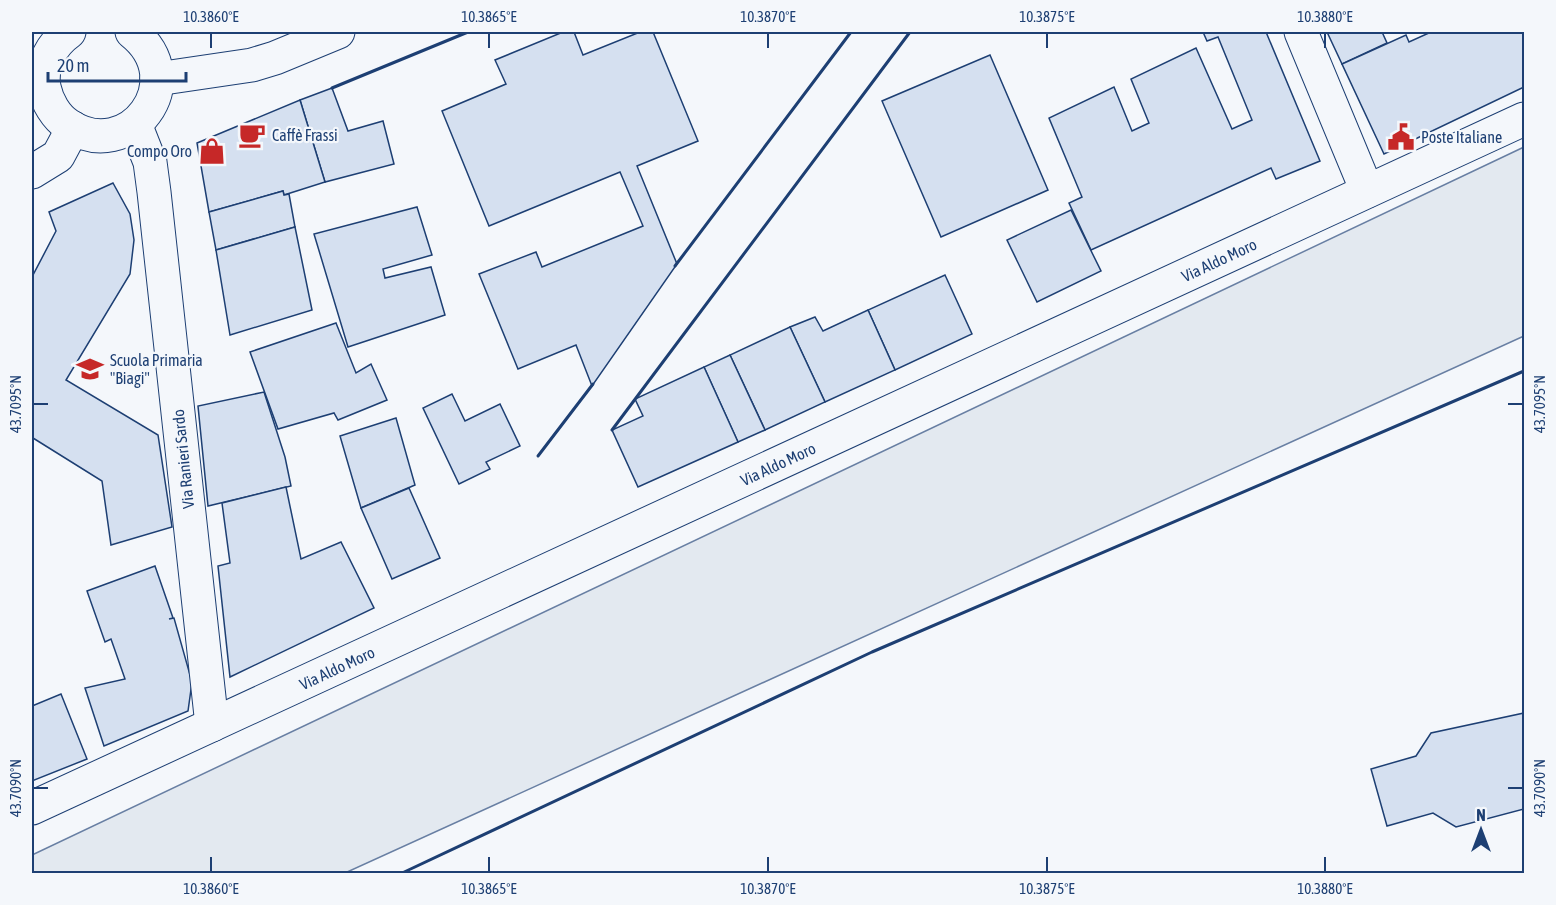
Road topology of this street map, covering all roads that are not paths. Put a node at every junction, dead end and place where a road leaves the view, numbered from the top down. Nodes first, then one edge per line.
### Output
1 (69, 32) edge
2 (132, 32) edge
3 (338, 32) edge
4 (1301, 32) edge
5 (39, 57) edge
6 (157, 79) junction
7 (1524, 120) edge
8 (135, 124) junction
9 (73, 128) junction
10 (32, 172) edge
11 (1367, 191) junction
12 (212, 725) junction
13 (32, 808) edge

1 - 5 street
2 - 6 street
3 - 6 street
4 - 11 street
5 - 9 street
6 - 8 street
7 - 11 street, Via Aldo Moro
8 - 9 street
8 - 12 street, Via Ranieri Sardo
9 - 10 street
11 - 12 street, Via Aldo Moro
12 - 13 street, Via Aldo Moro

